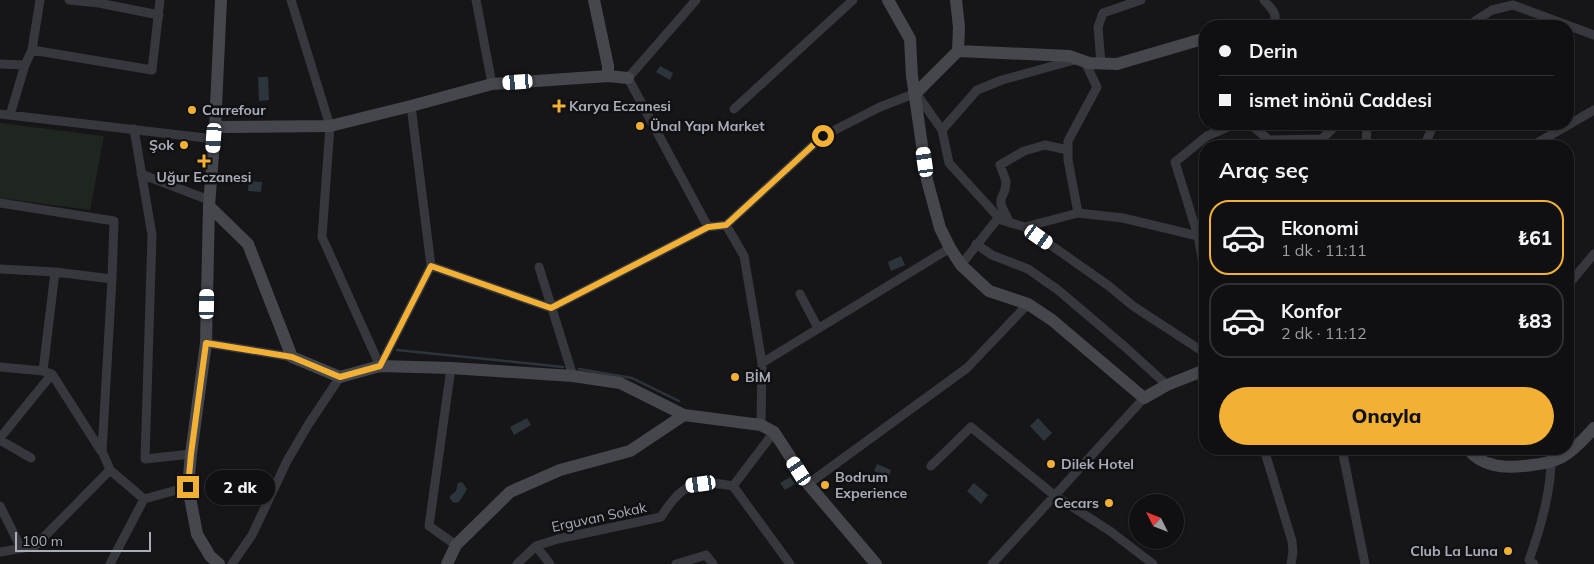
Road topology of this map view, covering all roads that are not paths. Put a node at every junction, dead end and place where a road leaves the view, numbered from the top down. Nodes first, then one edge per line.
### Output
1 (40, 0) edge
2 (69, 0) edge
3 (160, 0) edge
4 (221, 0) edge
5 (291, 0) edge
6 (476, 0) edge
7 (594, 0) edge
8 (696, 0) edge
9 (853, 0) edge
10 (888, 0) edge
11 (956, 0) edge
12 (1141, 0) edge
13 (1264, 0) edge
14 (99, 1) edge
15 (159, 15) junction
16 (1276, 20) edge
17 (1477, 20) edge
18 (1554, 20) edge
19 (1574, 28) edge
20 (1594, 35) edge
21 (1199, 40) edge
22 (32, 50) junction
23 (958, 50) junction
24 (1082, 60) junction
25 (1101, 63) junction
26 (0, 64) edge
27 (25, 65) junction
28 (608, 76) junction
29 (628, 78) junction
30 (492, 84) junction
31 (916, 93) junction
32 (411, 106) junction
33 (734, 109) dead end
34 (1594, 110) edge
35 (5, 114) edge
36 (1574, 122) edge
37 (330, 126) junction
38 (134, 129) junction
39 (942, 130) junction
40 (1221, 130) edge
41 (1257, 130) edge
42 (1331, 130) edge
43 (1560, 130) edge
44 (214, 133) junction
45 (1202, 140) edge
46 (1269, 140) edge
47 (1311, 140) edge
48 (1542, 140) edge
49 (1199, 142) edge
50 (1068, 150) junction
51 (141, 174) junction
52 (0, 203) edge
53 (209, 203) junction
54 (1078, 213) junction
55 (999, 217) junction
56 (1010, 223) junction
57 (726, 225) junction
58 (708, 227) junction
59 (1025, 227) junction
60 (1199, 227) edge
61 (1199, 234) edge
62 (976, 244) junction
63 (950, 248) junction
64 (1594, 254) edge
65 (961, 265) junction
66 (431, 266) junction
67 (539, 267) dead end
68 (0, 269) edge
69 (55, 272) junction
70 (1574, 278) edge
71 (112, 280) junction
72 (800, 294) dead end
73 (1028, 304) junction
74 (551, 308) junction
75 (818, 328) junction
76 (206, 343) junction
77 (1199, 349) edge
78 (292, 357) junction
79 (762, 363) junction
80 (0, 366) edge
81 (380, 366) junction
82 (451, 368) junction
83 (47, 372) junction
84 (1199, 372) edge
85 (573, 376) junction
86 (340, 377) junction
87 (1168, 385) junction
88 (1144, 398) junction
89 (684, 415) junction
90 (762, 425) junction
91 (1594, 428) edge
92 (774, 432) junction
93 (0, 439) edge
94 (1574, 447) edge
95 (102, 451) junction
96 (191, 454) junction
97 (1266, 455) edge
98 (1343, 455) edge
99 (1475, 455) edge
100 (1551, 455) edge
101 (1564, 455) edge
102 (31, 458) dead end
103 (931, 466) dead end
104 (110, 470) junction
105 (808, 484) junction
106 (733, 486) junction
107 (188, 487) junction
108 (1054, 495) junction
109 (144, 499) junction
110 (0, 506) edge
111 (456, 546) junction
112 (536, 546) junction
113 (21, 548) junction
114 (0, 552) edge
115 (1530, 563) edge
116 (110, 564) edge
117 (219, 564) edge
118 (232, 564) edge
119 (447, 564) edge
120 (517, 564) edge
121 (550, 564) edge
122 (676, 564) edge
123 (713, 564) edge
124 (790, 564) edge
125 (876, 564) edge
126 (992, 564) edge
127 (1153, 564) edge
128 (1291, 564) edge
129 (1364, 564) edge

1 - 22 street
2 - 14 street
3 - 15 street
4 - 44 street
5 - 37 street
6 - 30 street
7 - 28 street
8 - 29 street
9 - 33 street
10 - 31 street
11 - 23 street
12 - 25 street
13 - 16 street
14 - 15 street
15 - 22 street
17 - 18 street
19 - 20 street
21 - 25 street
22 - 27 street
23 - 24 street
23 - 31 street
24 - 25 street
24 - 39 street
24 - 50 street
26 - 27 street
27 - 35 street
28 - 29 street
28 - 30 street
29 - 58 street
30 - 32 street
31 - 39 street
31 - 57 street
31 - 63 street
32 - 37 street
32 - 66 street
34 - 36 street
35 - 38 street
37 - 44 street
37 - 81 street
38 - 44 street
38 - 51 street
39 - 55 street
40 - 45 street
41 - 46 street
42 - 47 street
43 - 48 street
44 - 53 street
49 - 60 street
50 - 54 street
50 - 56 street
51 - 53 street
51 - 96 street
52 - 71 street
53 - 76 street
53 - 78 street
54 - 59 street
54 - 61 street
55 - 56 street
55 - 62 street
56 - 59 street
57 - 58 street
57 - 79 street
58 - 74 street
59 - 77 street
62 - 65 street
62 - 87 street
63 - 65 street
63 - 75 street
64 - 70 street
65 - 73 street
66 - 74 street
66 - 81 street
67 - 74 street
68 - 69 street
69 - 71 street
69 - 83 street
71 - 95 street
72 - 75 street
73 - 88 street
73 - 105 street
74 - 85 street
75 - 79 street
76 - 78 street
76 - 96 street
78 - 86 street
79 - 90 street
80 - 83 street
81 - 82 street
81 - 86 street
82 - 85 street
82 - 111 street
83 - 93 street
83 - 95 street
84 - 87 street
85 - 89 street
86 - 118 street
87 - 88 street
88 - 108 street
89 - 90 street
89 - 111 street
90 - 92 street
91 - 94 street
92 - 105 street
92 - 106 street
93 - 102 street
95 - 104 street
96 - 107 street
97 - 128 street
98 - 129 street
99 - 100 street
100 - 101 street
100 - 115 street
103 - 108 street
104 - 109 street
104 - 113 street
105 - 125 street
106 - 112 street, Erguvan Sokak
106 - 124 street
107 - 109 street
107 - 117 street
108 - 126 street
108 - 127 street
109 - 116 street
110 - 113 street
111 - 119 street
112 - 120 street, Erguvan Sokak
112 - 121 street
113 - 114 street
122 - 123 street

